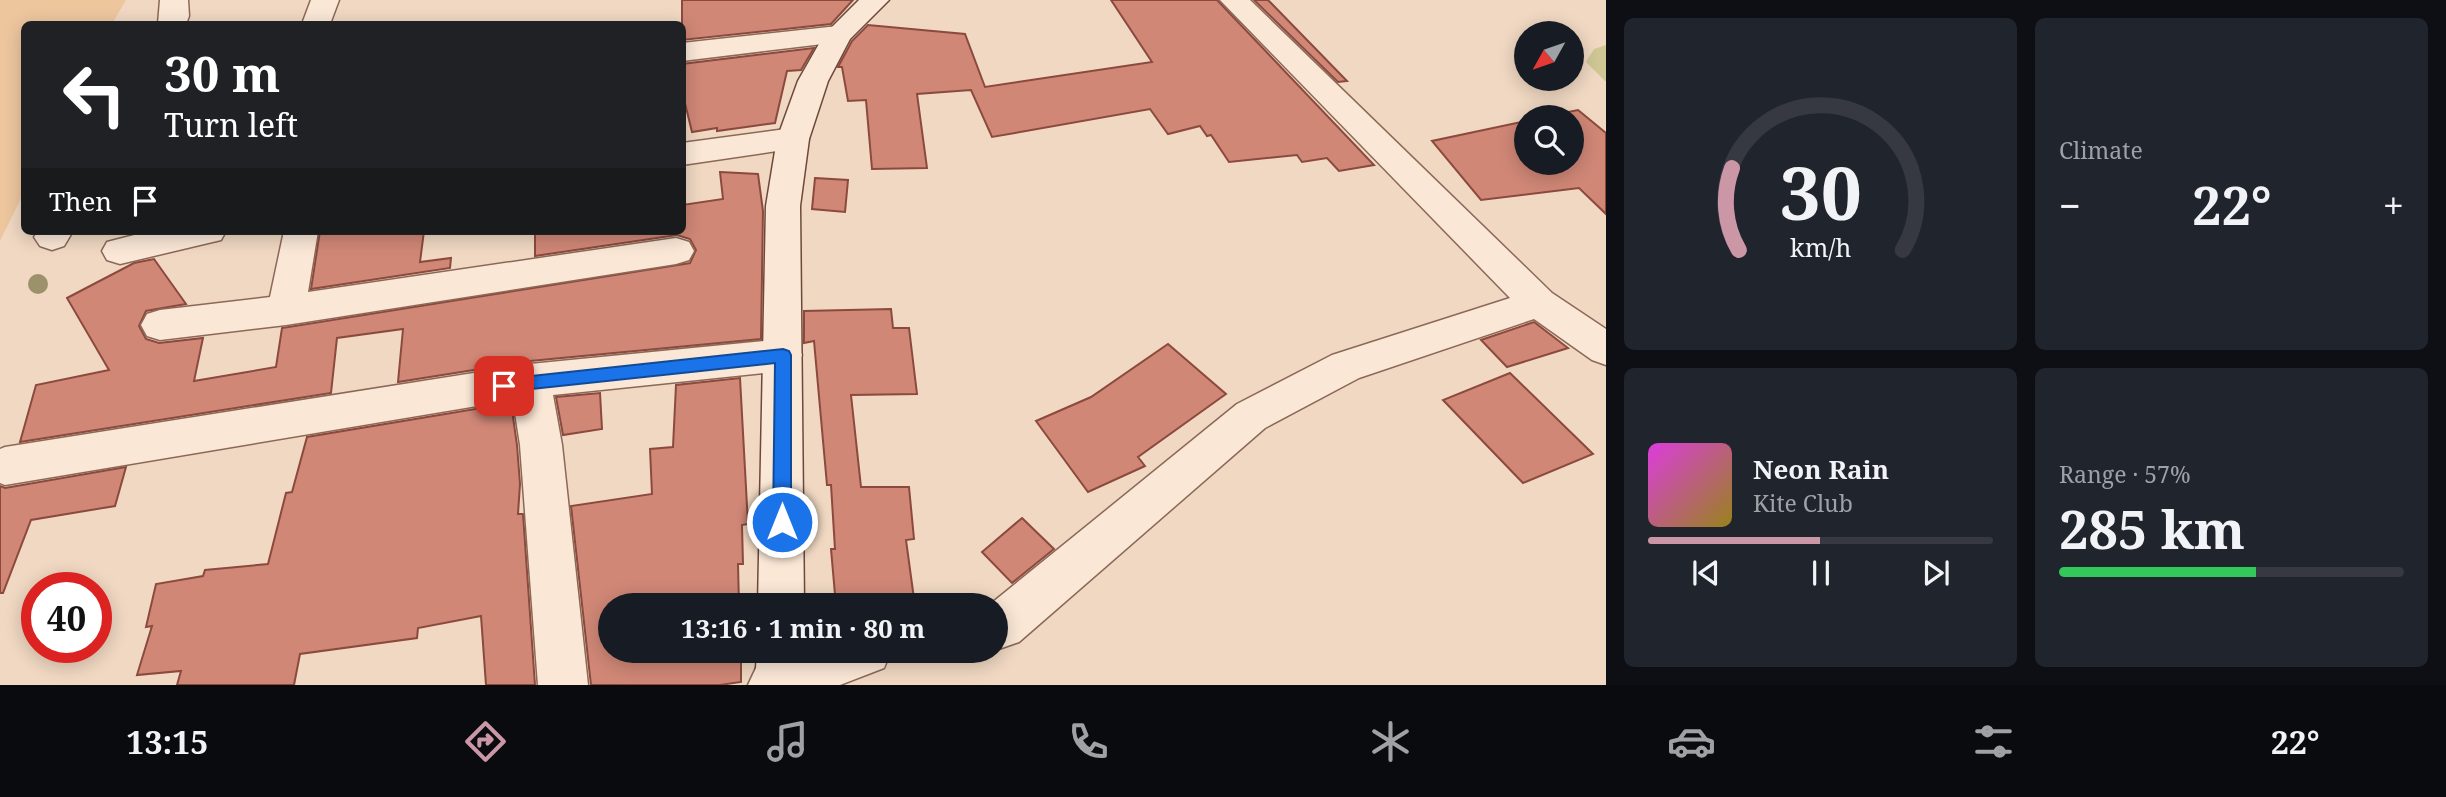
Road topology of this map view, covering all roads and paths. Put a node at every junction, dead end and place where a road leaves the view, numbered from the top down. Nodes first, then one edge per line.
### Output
1 (174, 0) edge
2 (325, 0) edge
3 (875, 0) edge
4 (1234, 0) edge
5 (174, 21) edge
6 (318, 21) edge
7 (838, 35) junction
8 (686, 51) edge
9 (793, 139) junction
10 (686, 153) edge
11 (191, 235) edge
12 (301, 235) edge
13 (120, 251) dead end
14 (676, 251) dead end
15 (1539, 303) junction
16 (286, 310) junction
17 (160, 325) dead end
18 (1606, 349) edge
19 (783, 355) junction
20 (530, 381) junction
21 (5, 466) dead end
22 (781, 593) edge
23 (1008, 620) edge
24 (824, 663) edge
25 (778, 676) edge
26 (563, 685) edge

1 - 5 street
2 - 6 street
3 - 7 street
4 - 15 street
7 - 8 street
7 - 9 street
9 - 10 street
9 - 19 street
11 - 13 street
12 - 16 street
14 - 16 street
15 - 18 street
15 - 23 street
16 - 17 street
19 - 20 street
19 - 22 street
20 - 21 street
20 - 26 street
24 - 25 street

